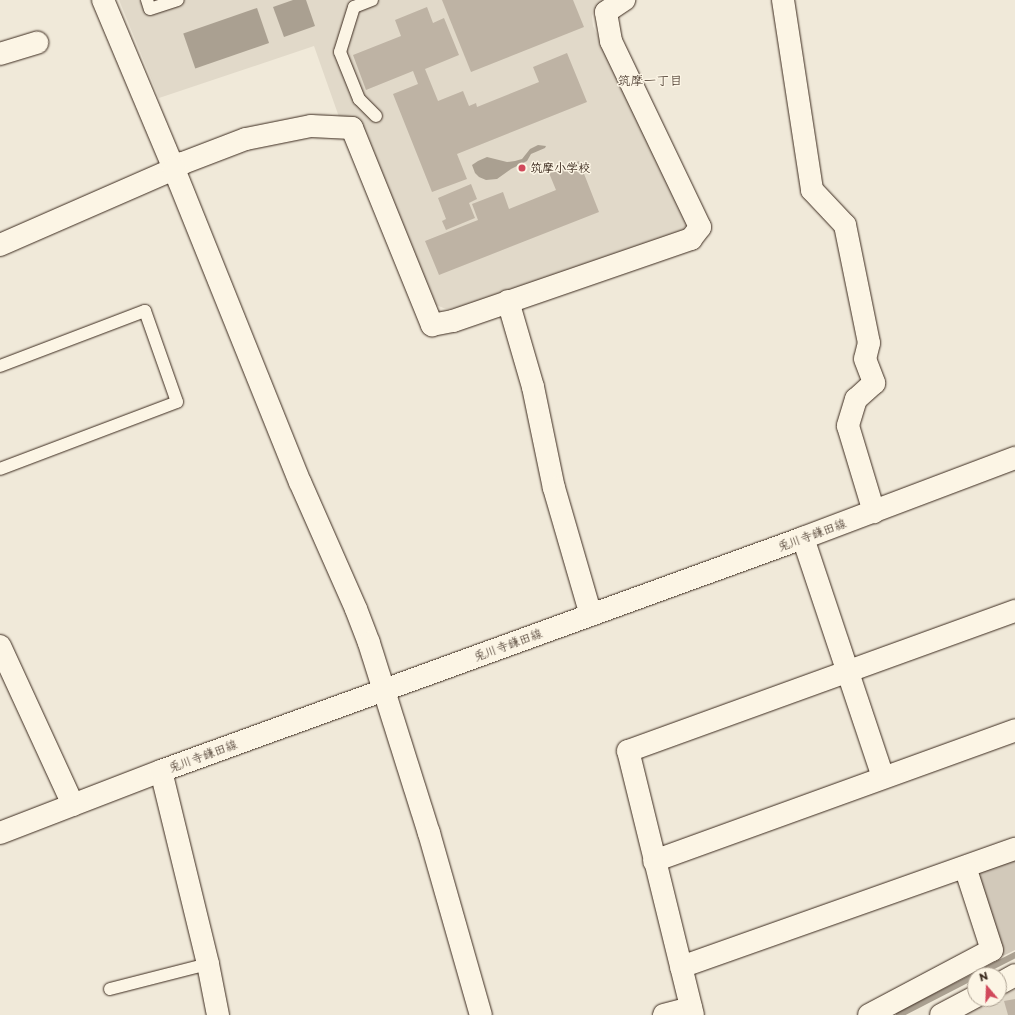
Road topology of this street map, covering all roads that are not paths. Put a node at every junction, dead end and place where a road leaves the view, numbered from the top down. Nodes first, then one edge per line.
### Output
1 (103, 0) edge
2 (147, 0) edge
3 (178, 0) edge
4 (372, 0) edge
5 (624, 0) edge
6 (783, 0) edge
7 (352, 4) edge
8 (37, 43) dead end
9 (0, 54) edge
10 (376, 116) dead end
11 (174, 169) junction
12 (0, 245) edge
13 (508, 301) junction
14 (0, 366) edge
15 (1015, 458) edge
16 (0, 469) edge
17 (874, 512) junction
18 (803, 538) junction
19 (1015, 611) edge
20 (591, 615) junction
21 (0, 646) edge
22 (847, 672) junction
23 (384, 691) junction
24 (1015, 730) edge
25 (160, 771) junction
26 (883, 777) junction
27 (73, 805) junction
28 (0, 833) edge
29 (1015, 849) edge
30 (654, 861) junction
31 (965, 867) junction
32 (208, 964) junction
33 (681, 967) junction
34 (110, 989) dead end
35 (967, 1001) edge
36 (692, 1012) edge
37 (218, 1015) edge
38 (481, 1015) edge
39 (664, 1015) edge
40 (870, 1015) edge
41 (941, 1015) edge

1 - 11 street
2 - 3 lane
4 - 7 lane
5 - 13 street
6 - 17 street
7 - 10 lane
8 - 9 street
11 - 12 street
11 - 13 street
11 - 23 street
13 - 20 street
14 - 16 lane
15 - 17 street, 兎川寺鎌田線
17 - 18 street, 兎川寺鎌田線
18 - 20 street, 兎川寺鎌田線
18 - 22 street
19 - 22 street
20 - 23 street, 兎川寺鎌田線
21 - 27 street
22 - 26 street
22 - 30 street
23 - 25 street, 兎川寺鎌田線
23 - 38 street
24 - 26 street
25 - 27 street, 兎川寺鎌田線
25 - 32 street
26 - 30 street
27 - 28 street, 兎川寺鎌田線
29 - 31 street
30 - 33 street
31 - 33 street
31 - 40 street
32 - 34 lane
32 - 37 street
33 - 36 street
35 - 41 street
36 - 39 street

